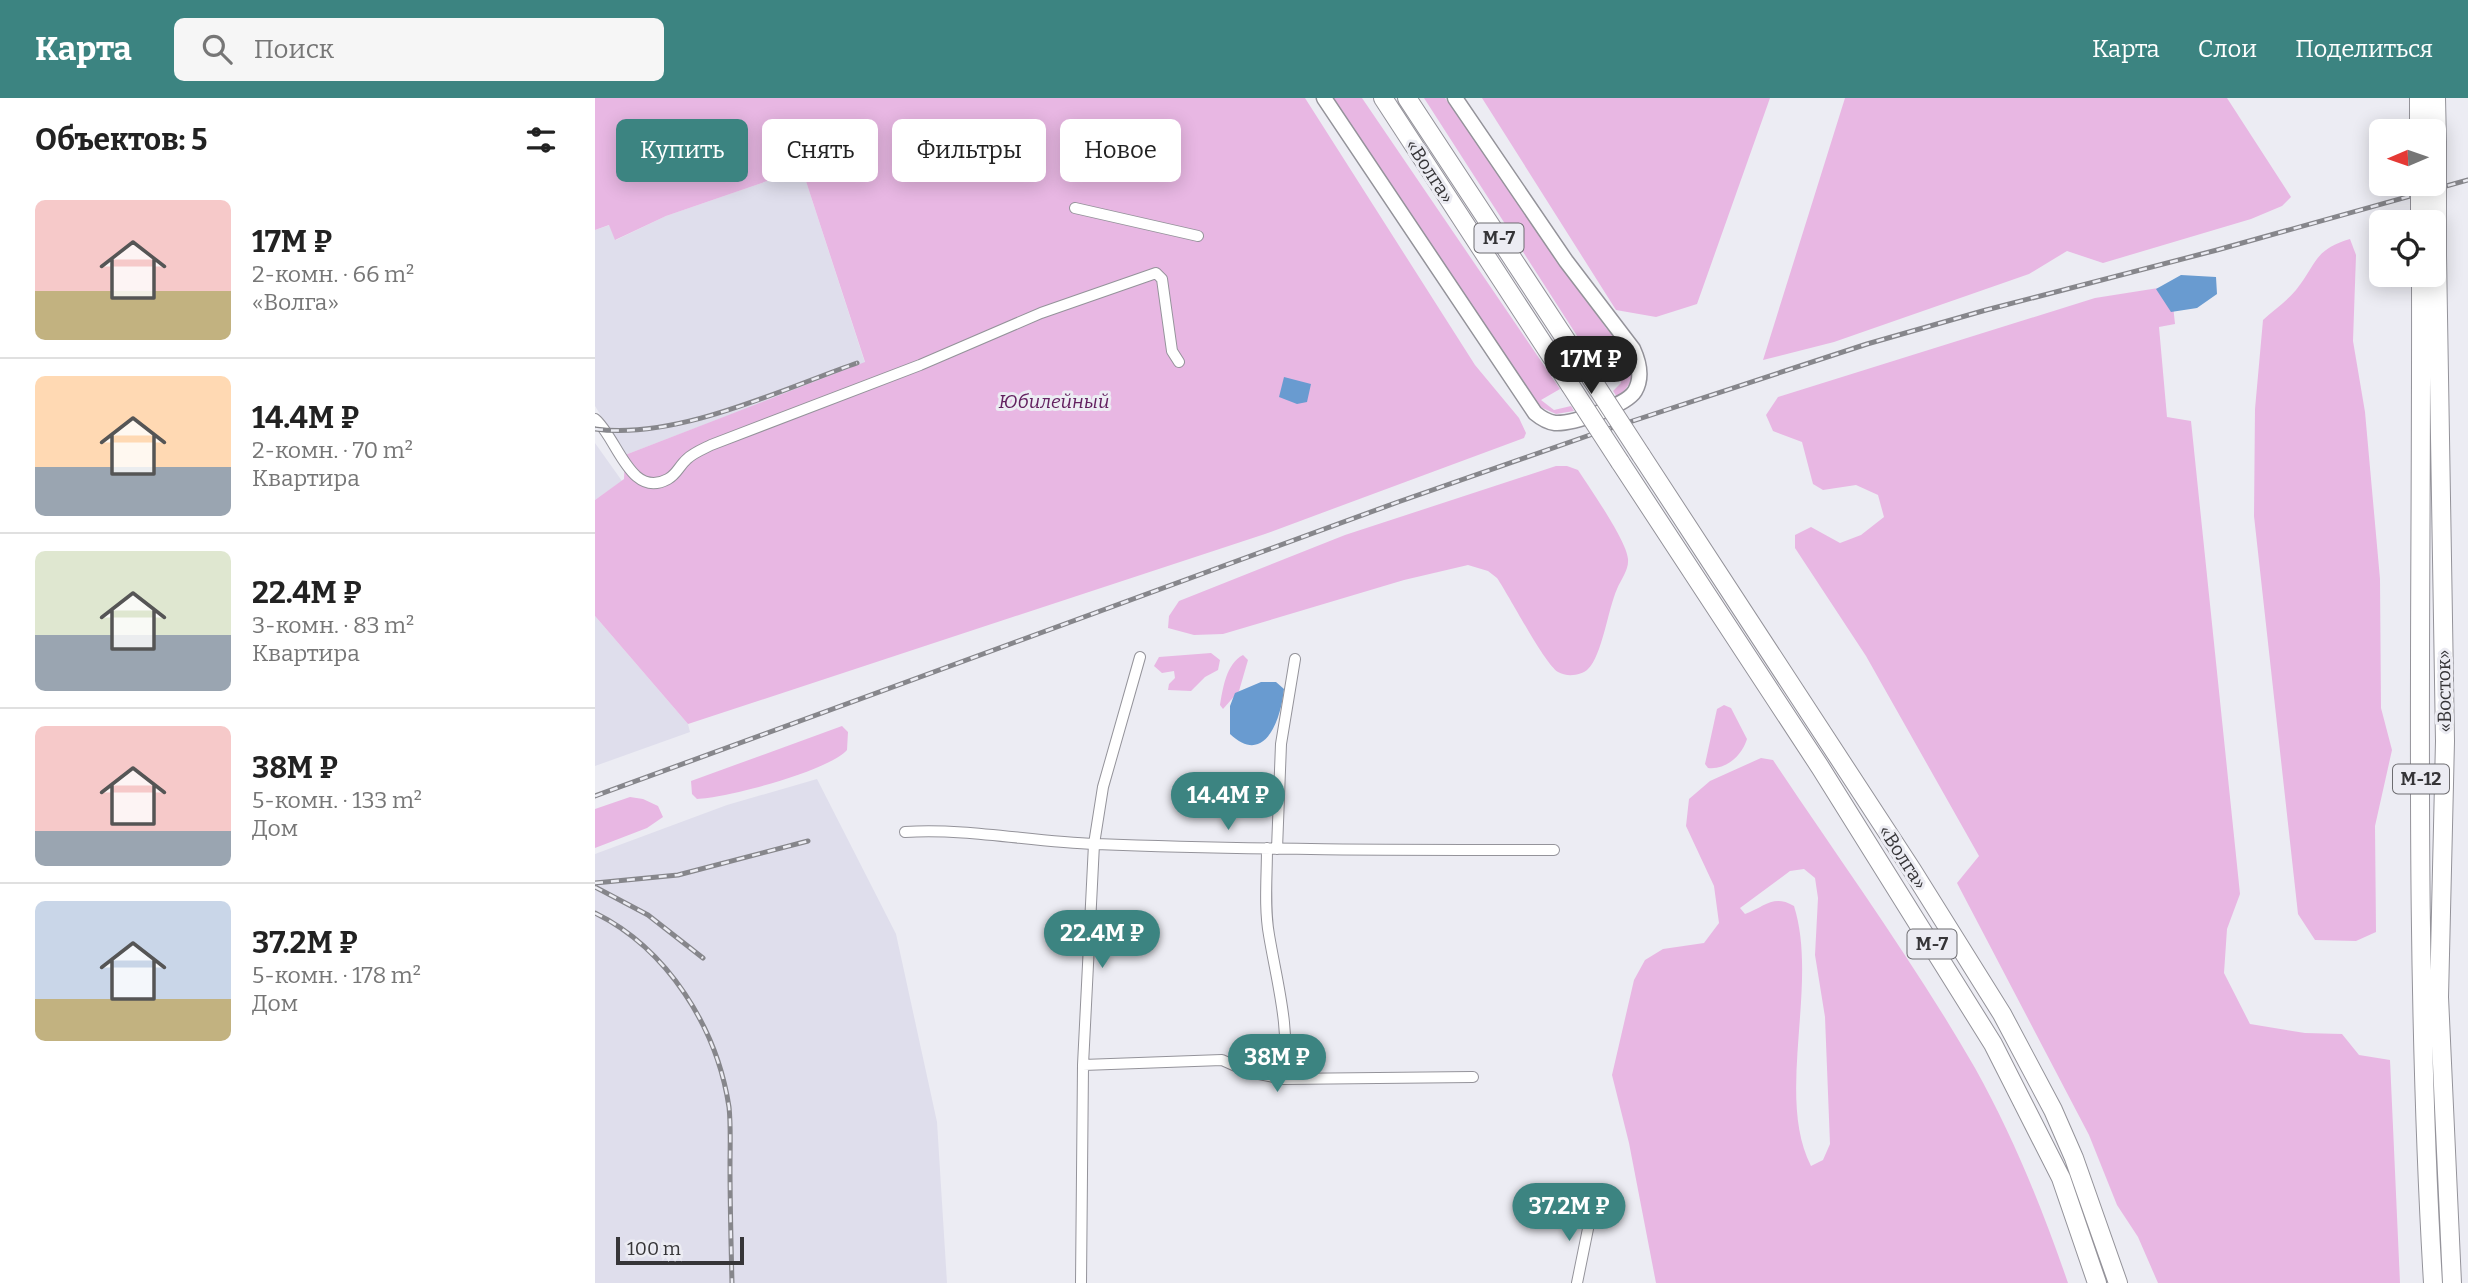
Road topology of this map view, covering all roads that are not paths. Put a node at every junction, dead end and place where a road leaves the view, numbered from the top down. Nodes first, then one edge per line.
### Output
1 (1324, 98) edge
2 (1383, 98) edge
3 (1407, 98) edge
4 (1455, 98) edge
5 (2419, 98) edge
6 (2436, 98) edge
7 (2419, 119) edge
8 (1075, 208) dead end
9 (1198, 236) dead end
10 (2421, 287) edge
11 (1179, 362) dead end
12 (595, 419) edge
13 (1140, 657) dead end
14 (1295, 659) dead end
15 (905, 832) dead end
16 (1094, 844) junction
17 (1272, 848) junction
18 (1554, 850) dead end
19 (1083, 1065) junction
20 (1473, 1077) dead end
21 (1283, 1079) junction
22 (1592, 1209) dead end
23 (1081, 1283) edge
24 (1577, 1283) edge
25 (2097, 1283) edge
26 (2118, 1283) edge
27 (2433, 1283) edge
28 (2452, 1283) edge

1 - 4 main road
2 - 25 highway, «Волга» / М-7, bridge
3 - 26 highway, «Волга» / М-7, bridge
5 - 7 highway
6 - 28 highway, «Восток» / М-12, bridge
8 - 9 street
10 - 27 highway, «Восток» / М-12
11 - 12 street
13 - 16 street
14 - 17 street
15 - 16 street
16 - 17 street
16 - 19 street
17 - 18 street
17 - 21 street
19 - 21 street
19 - 23 street
20 - 21 street
22 - 24 street

